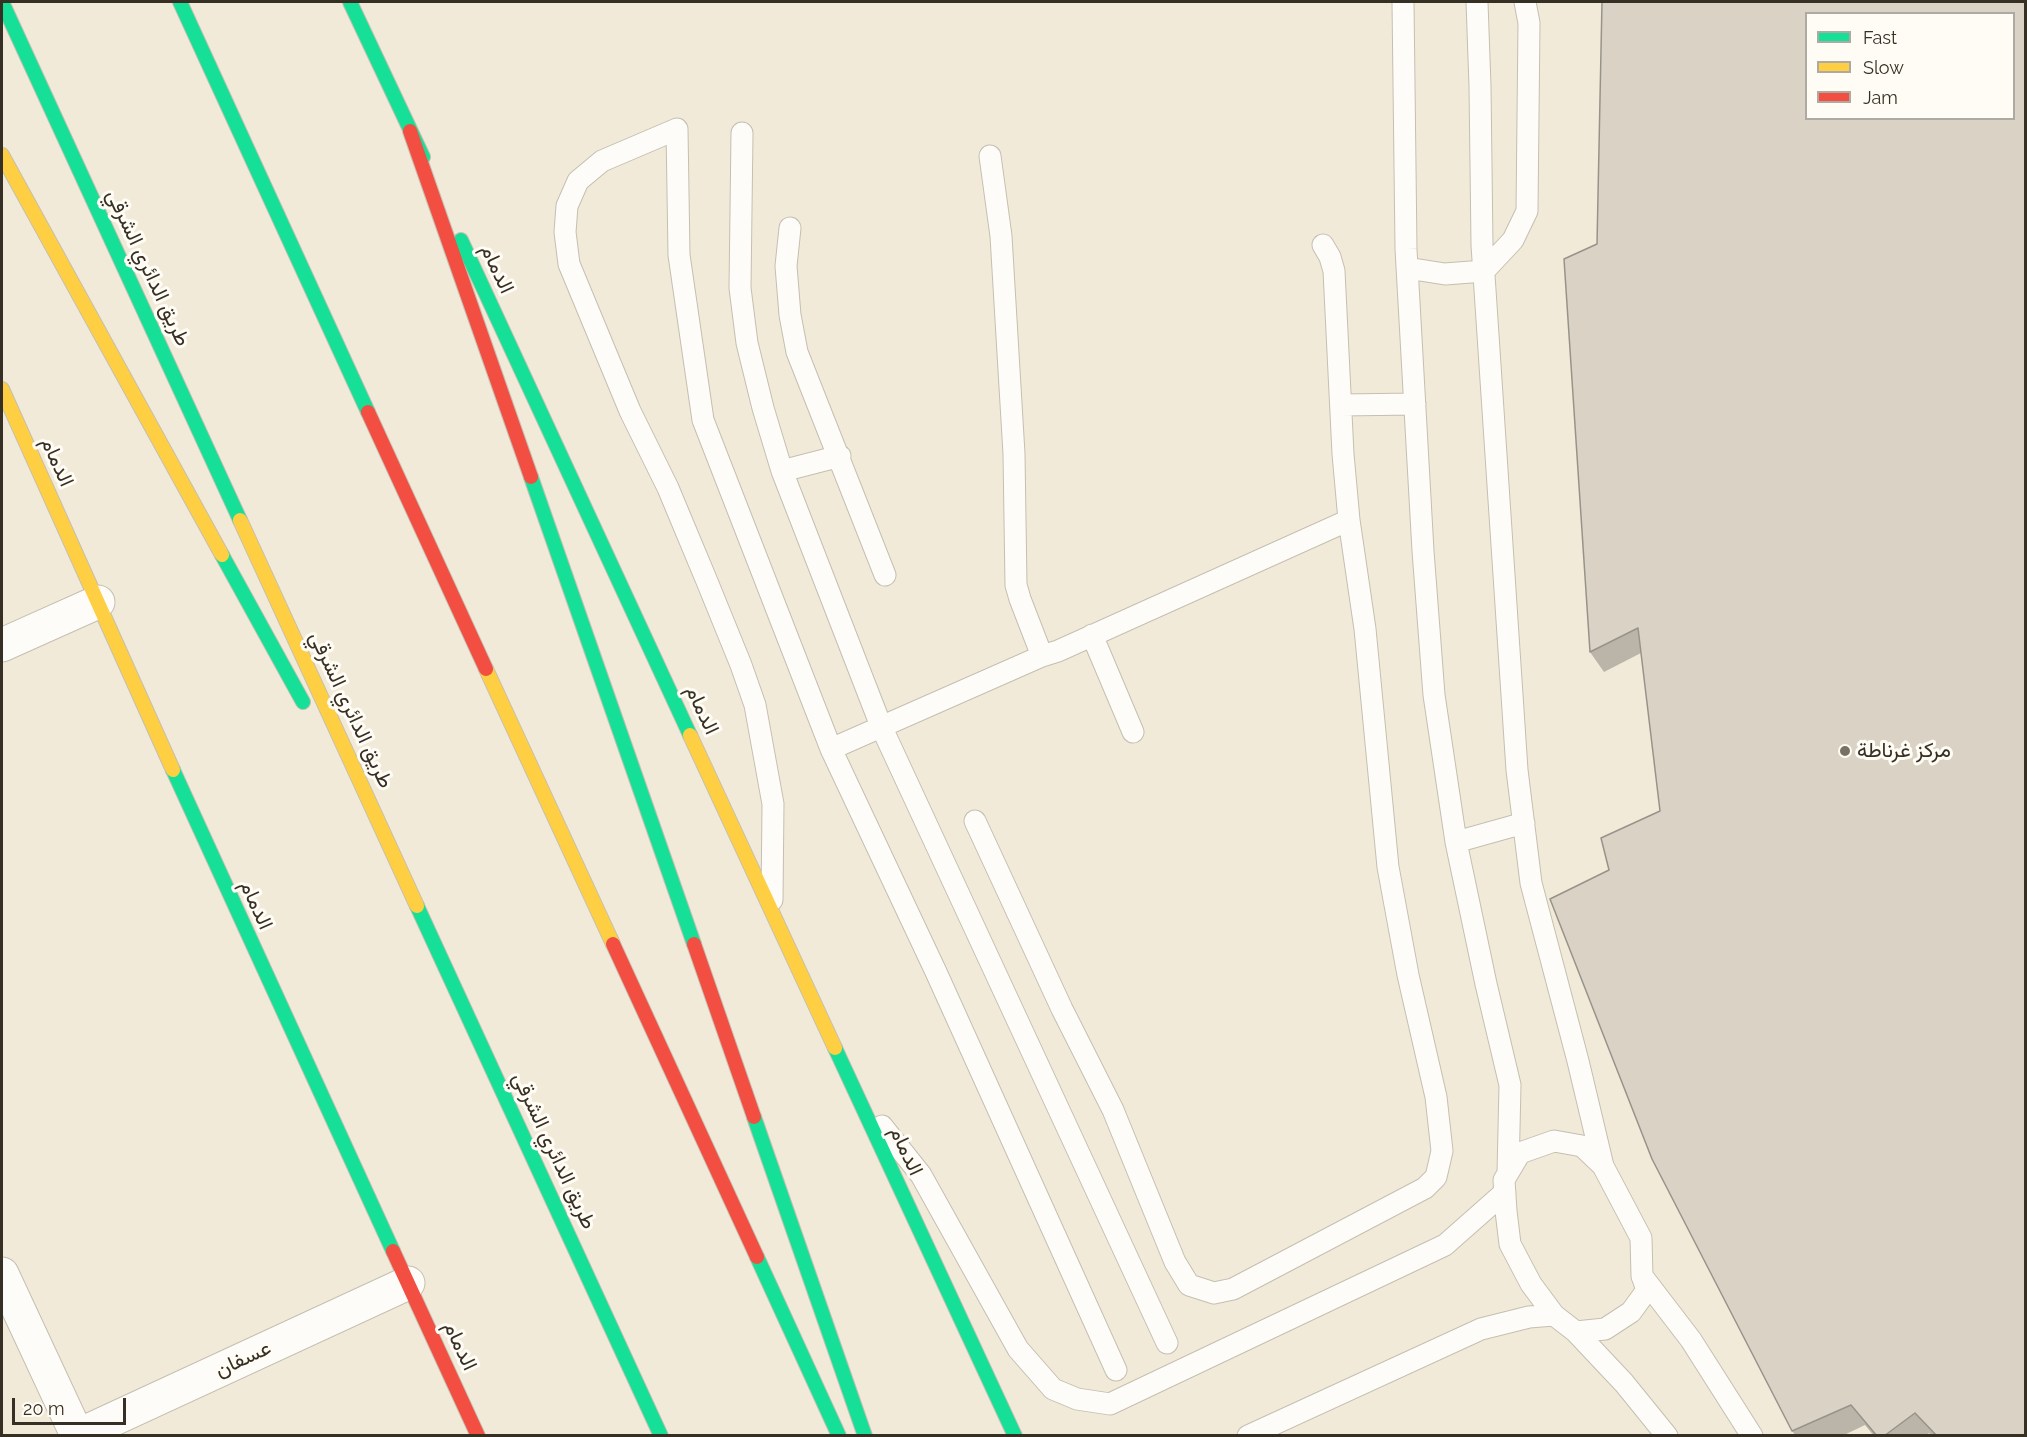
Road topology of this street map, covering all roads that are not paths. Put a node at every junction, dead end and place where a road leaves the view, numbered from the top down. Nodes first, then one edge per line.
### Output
1 (2, 2) edge
2 (180, 2) edge
3 (350, 2) edge
4 (1403, 2) edge
5 (1477, 2) edge
6 (1525, 2) edge
7 (410, 131) junction
8 (742, 133) dead end
9 (2, 155) edge
10 (990, 156) dead end
11 (790, 228) dead end
12 (1323, 245) dead end
13 (1407, 267) junction
14 (1484, 271) junction
15 (2, 390) edge
16 (1415, 404) junction
17 (1341, 405) junction
18 (840, 456) junction
19 (782, 471) junction
20 (1349, 520) junction
21 (885, 575) dead end
22 (98, 602) junction
23 (1092, 635) junction
24 (2, 645) edge
25 (1042, 656) junction
26 (310, 715) dead end
27 (881, 726) junction
28 (1133, 732) dead end
29 (831, 749) junction
30 (339, 767) dead end
31 (975, 821) dead end
32 (1524, 823) junction
33 (1456, 842) junction
34 (771, 910) junction
35 (436, 943) junction
36 (857, 1095) junction
37 (1603, 1166) junction
38 (1506, 1182) junction
39 (2, 1274) edge
40 (1642, 1276) junction
41 (408, 1283) junction
42 (1554, 1316) junction
43 (1576, 1332) junction
44 (1167, 1343) dead end
45 (1116, 1370) dead end
46 (77, 1435) edge
47 (478, 1436) edge
48 (661, 1436) edge
49 (839, 1436) edge
50 (864, 1436) edge
51 (1015, 1436) edge
52 (1248, 1436) edge
53 (1667, 1436) edge
54 (1752, 1436) edge

1 - 35 main road, طريق الدائري الشرقي
2 - 49 main road
3 - 7 main road, الدمام
4 - 13 lane
5 - 14 lane
6 - 14 lane
7 - 34 main road, الدمام
7 - 50 main road
8 - 19 lane
9 - 26 main road
10 - 25 lane
11 - 18 lane
12 - 17 lane
13 - 14 lane
13 - 16 lane
14 - 32 lane
15 - 22 main road, الدمام
16 - 17 lane
16 - 33 lane
17 - 20 lane
18 - 19 lane
18 - 21 lane
19 - 27 lane
20 - 23 lane
20 - 31 lane
22 - 24 street
22 - 41 main road, الدمام
23 - 25 lane
23 - 28 lane
25 - 27 lane
27 - 29 lane
27 - 44 lane
29 - 34 lane
29 - 45 lane
30 - 35 main road
32 - 33 lane
32 - 37 lane
33 - 38 lane
34 - 36 main road, الدمام
35 - 48 main road, طريق الدائري الشرقي
36 - 38 lane
36 - 51 main road, الدمام
37 - 38 lane
37 - 40 lane
38 - 42 lane
39 - 46 street
40 - 43 lane
40 - 54 lane
41 - 46 street, عسفان
41 - 47 main road, الدمام
42 - 43 lane
42 - 52 lane
43 - 53 lane

